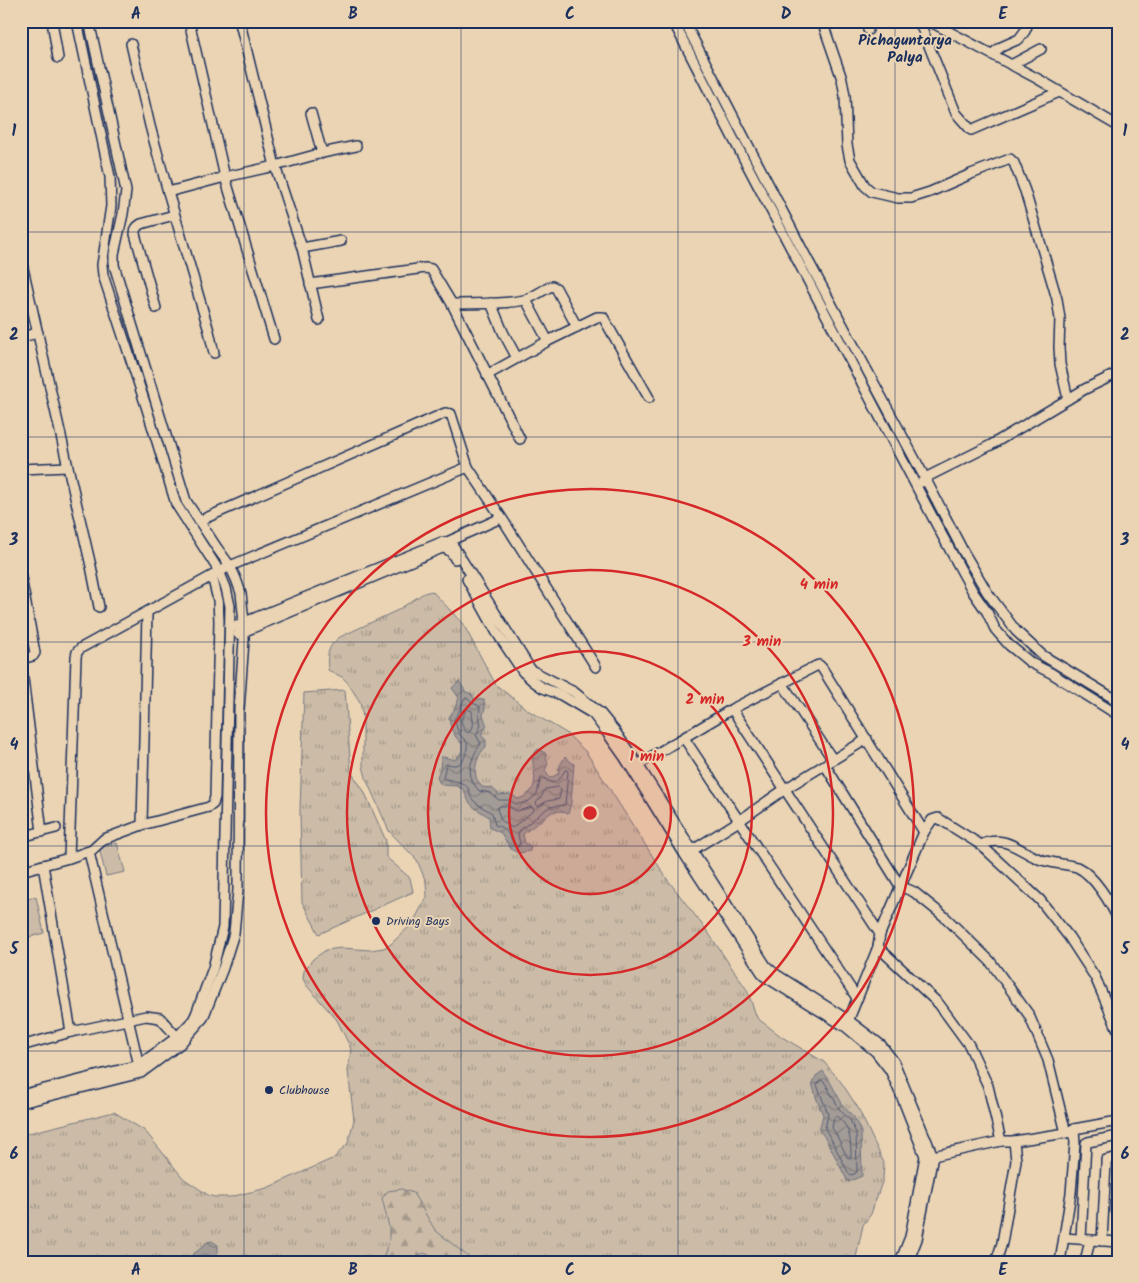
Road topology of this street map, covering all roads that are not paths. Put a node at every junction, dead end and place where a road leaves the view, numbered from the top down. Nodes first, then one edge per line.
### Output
1 (52, 21) edge
2 (76, 21) edge
3 (89, 21) edge
4 (189, 21) edge
5 (673, 21) edge
6 (684, 21) edge
7 (822, 21) edge
8 (919, 21) edge
9 (1029, 21) edge
10 (935, 23) edge
11 (240, 24) dead end
12 (131, 44) dead end
13 (1041, 49) dead end
14 (992, 54) junction
15 (58, 58) dead end
16 (1011, 65) junction
17 (1059, 92) junction
18 (311, 113) dead end
19 (1118, 126) edge
20 (356, 146) dead end
21 (322, 153) junction
22 (274, 166) junction
23 (226, 177) junction
24 (168, 192) junction
25 (174, 215) junction
26 (341, 241) dead end
27 (302, 248) junction
28 (21, 259) edge
29 (310, 284) junction
30 (526, 300) junction
31 (491, 303) junction
32 (452, 304) junction
33 (156, 308) dead end
34 (319, 320) dead end
35 (577, 326) junction
36 (38, 333) junction
37 (21, 337) edge
38 (274, 339) dead end
39 (548, 341) junction
40 (214, 353) dead end
41 (518, 358) junction
42 (1118, 373) edge
43 (487, 375) junction
44 (649, 398) dead end
45 (1068, 399) junction
46 (520, 439) dead end
47 (68, 467) junction
48 (468, 467) junction
49 (21, 469) edge
50 (925, 478) junction
51 (917, 488) junction
52 (503, 520) junction
53 (199, 521) junction
54 (447, 546) junction
55 (230, 566) junction
56 (215, 574) junction
57 (21, 577) edge
58 (99, 607) dead end
59 (147, 612) junction
60 (244, 622) junction
61 (230, 632) junction
62 (244, 632) junction
63 (21, 660) edge
64 (596, 667) dead end
65 (782, 683) junction
66 (1118, 701) edge
67 (732, 709) junction
68 (1118, 716) edge
69 (684, 738) junction
70 (867, 739) junction
71 (829, 763) junction
72 (635, 767) junction
73 (785, 789) junction
74 (739, 821) junction
75 (142, 825) junction
76 (56, 828) dead end
77 (238, 830) junction
78 (225, 831) junction
79 (42, 832) junction
80 (924, 832) junction
81 (21, 837) edge
82 (981, 845) junction
83 (89, 852) junction
84 (688, 853) junction
85 (69, 858) junction
86 (43, 865) junction
87 (21, 871) edge
88 (900, 886) junction
89 (1118, 919) edge
90 (880, 934) junction
91 (878, 947) junction
92 (857, 998) junction
93 (128, 1019) junction
94 (847, 1023) junction
95 (1118, 1030) edge
96 (70, 1032) junction
97 (177, 1036) junction
98 (21, 1046) edge
99 (140, 1069) junction
100 (21, 1095) edge
101 (21, 1103) edge
102 (1118, 1121) edge
103 (1070, 1131) junction
104 (1118, 1136) edge
105 (1001, 1141) junction
106 (1014, 1141) junction
107 (929, 1156) junction
108 (1118, 1157) edge
109 (1064, 1238) junction
110 (1086, 1239) junction
111 (1102, 1240) junction
112 (1118, 1242) edge
113 (1062, 1261) edge
114 (900, 1262) edge
115 (908, 1262) edge
116 (996, 1262) edge
117 (1085, 1262) edge

1 - 15 street
2 - 56 street
3 - 53 street
4 - 23 street
5 - 51 street
6 - 50 street
7 - 45 street
8 - 17 street
9 - 14 street
10 - 14 street
11 - 22 street
12 - 24 street
13 - 16 street
14 - 16 street
16 - 17 street
17 - 19 street
18 - 21 street
20 - 21 street
21 - 22 street
22 - 23 street
22 - 27 street
23 - 24 street
23 - 38 street
24 - 25 street
25 - 33 street
25 - 40 street
26 - 27 street
27 - 29 street
28 - 36 street
29 - 32 street
29 - 34 street
30 - 31 street
30 - 35 street
30 - 39 street
31 - 32 street
31 - 41 street
32 - 43 street
35 - 39 street
35 - 44 street
36 - 37 street
36 - 47 street
39 - 41 street
41 - 43 street
42 - 45 street
43 - 46 street
45 - 50 street
47 - 49 street
47 - 58 street
48 - 52 street
48 - 53 street
48 - 55 street
50 - 51 street
50 - 66 street
51 - 68 street
52 - 54 street
52 - 64 street
53 - 55 street
54 - 60 street
54 - 62 street
54 - 72 street
55 - 56 street
55 - 60 street
56 - 59 street
56 - 61 street
56 - 75 street
57 - 63 street
59 - 75 street
59 - 85 street
60 - 61 street
60 - 62 street
61 - 62 street
61 - 78 street
62 - 77 street
63 - 79 street
65 - 67 street
65 - 70 street
65 - 71 street
67 - 69 street
67 - 73 street
69 - 72 street
69 - 74 street
70 - 71 street
70 - 80 street
71 - 73 street
71 - 88 street
72 - 84 street
73 - 74 street
73 - 90 street
74 - 84 street
74 - 92 street
75 - 83 street
76 - 79 street
77 - 78 street
77 - 99 street
78 - 97 street
79 - 81 street
80 - 82 street
80 - 88 street
82 - 89 street
82 - 95 street
83 - 85 street
83 - 93 street
84 - 94 street
85 - 86 street
86 - 87 street
86 - 96 street
88 - 90 street
88 - 103 street
90 - 91 street
91 - 92 street
91 - 105 street
92 - 94 street
93 - 96 street
93 - 97 street
93 - 99 street
94 - 107 street
96 - 98 street
97 - 99 street
99 - 100 street
99 - 101 street
102 - 103 street
103 - 106 street
103 - 109 street
104 - 110 street
105 - 106 street
105 - 107 street
106 - 116 street
107 - 114 street
107 - 115 street
108 - 111 street
109 - 110 street
109 - 113 street
110 - 111 street
110 - 117 street
111 - 112 street

